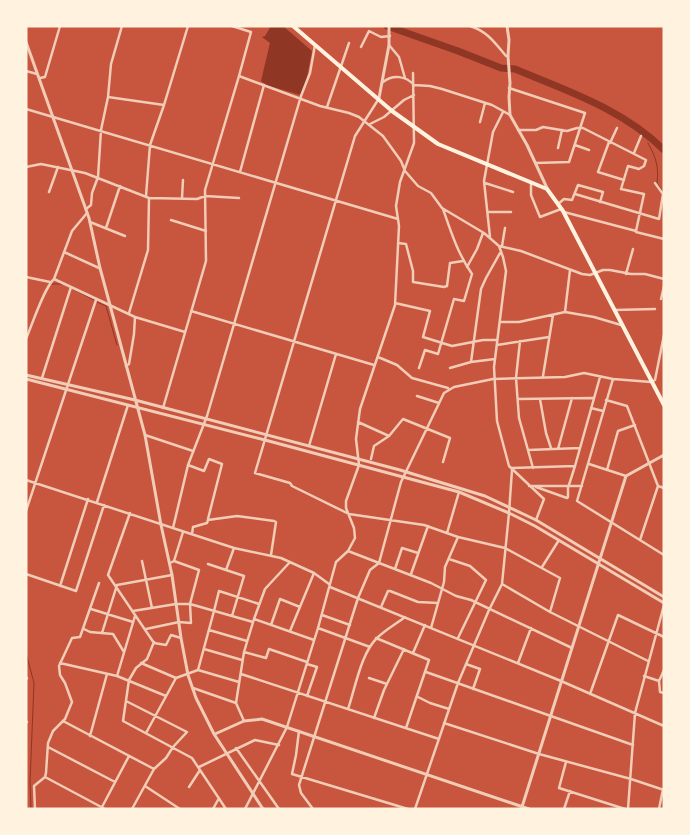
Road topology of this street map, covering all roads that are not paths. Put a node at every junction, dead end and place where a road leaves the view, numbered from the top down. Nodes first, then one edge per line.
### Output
1 (60, 26) edge
2 (122, 26) edge
3 (187, 26) edge
4 (232, 26) edge
5 (293, 26) edge
6 (470, 26) edge
7 (507, 26) edge
8 (389, 28) edge
9 (390, 36) junction
10 (26, 42) edge
11 (350, 43) dead end
12 (315, 45) junction
13 (390, 45) junction
14 (361, 47) dead end
15 (508, 56) junction
16 (341, 66) junction
17 (26, 71) edge
18 (413, 73) dead end
19 (39, 76) junction
20 (239, 76) junction
21 (405, 78) junction
22 (383, 82) junction
23 (264, 85) junction
24 (414, 85) junction
25 (510, 88) junction
26 (414, 95) junction
27 (108, 97) junction
28 (300, 98) junction
29 (379, 98) junction
30 (486, 103) junction
31 (164, 105) junction
32 (327, 108) junction
33 (26, 109) edge
34 (392, 111) junction
35 (503, 112) junction
36 (510, 115) junction
37 (53, 117) junction
38 (365, 121) junction
39 (480, 122) dead end
40 (370, 124) junction
41 (415, 127) junction
42 (580, 128) junction
43 (617, 128) dead end
44 (100, 130) junction
45 (518, 130) junction
46 (562, 130) junction
47 (641, 136) dead end
48 (610, 142) junction
49 (150, 145) junction
50 (575, 145) junction
51 (558, 148) dead end
52 (589, 150) dead end
53 (634, 153) junction
54 (536, 163) junction
55 (213, 164) junction
56 (488, 165) junction
57 (26, 167) edge
58 (58, 167) junction
59 (73, 170) junction
60 (405, 171) junction
61 (240, 172) junction
62 (98, 177) junction
63 (183, 180) dead end
64 (624, 180) junction
65 (531, 182) junction
66 (276, 183) junction
67 (485, 183) junction
68 (655, 183) dead end
69 (120, 186) junction
70 (547, 189) junction
71 (49, 192) dead end
72 (513, 192) dead end
73 (575, 194) junction
74 (205, 196) junction
75 (148, 197) junction
76 (182, 198) junction
77 (239, 198) dead end
78 (336, 201) junction
79 (600, 202) junction
80 (558, 204) junction
81 (442, 208) junction
82 (562, 210) junction
83 (87, 211) junction
84 (488, 212) junction
85 (510, 212) dead end
86 (640, 214) junction
87 (398, 219) junction
88 (171, 220) dead end
89 (90, 222) junction
90 (106, 228) junction
91 (504, 228) dead end
92 (206, 231) junction
93 (483, 232) junction
94 (636, 232) junction
95 (125, 236) dead end
96 (490, 238) junction
97 (664, 238) edge
98 (398, 243) junction
99 (500, 246) junction
100 (633, 249) dead end
101 (64, 252) junction
102 (500, 253) junction
103 (463, 261) junction
104 (467, 267) junction
105 (100, 268) junction
106 (570, 270) junction
107 (595, 273) junction
108 (626, 274) junction
109 (26, 277) edge
110 (54, 279) junction
111 (664, 279) edge
112 (50, 282) junction
113 (664, 286) edge
114 (72, 287) junction
115 (661, 299) dead end
116 (96, 300) junction
117 (395, 303) junction
118 (110, 306) junction
119 (614, 310) junction
120 (655, 310) dead end
121 (191, 311) junction
122 (565, 312) junction
123 (129, 314) junction
124 (553, 315) junction
125 (135, 317) junction
126 (500, 322) junction
127 (234, 323) junction
128 (621, 325) junction
129 (185, 332) junction
130 (664, 335) edge
131 (549, 337) junction
132 (26, 339) edge
133 (497, 340) junction
134 (520, 341) junction
135 (294, 342) junction
136 (474, 342) junction
137 (441, 344) junction
138 (497, 345) junction
139 (336, 354) junction
140 (378, 356) junction
141 (495, 359) junction
142 (471, 362) junction
143 (375, 365) junction
144 (126, 366) junction
145 (419, 368) dead end
146 (450, 368) dead end
147 (26, 375) edge
148 (543, 376) junction
149 (600, 377) junction
150 (42, 378) junction
151 (516, 378) junction
152 (493, 379) junction
153 (613, 379) junction
154 (26, 380) edge
155 (651, 382) junction
156 (68, 384) junction
157 (450, 388) junction
158 (66, 389) junction
159 (417, 396) dead end
160 (540, 398) junction
161 (572, 398) junction
162 (593, 398) junction
163 (518, 399) junction
164 (135, 400) junction
165 (606, 400) junction
166 (439, 403) junction
167 (128, 405) junction
168 (664, 405) edge
169 (137, 408) junction
170 (163, 408) junction
171 (590, 408) junction
172 (603, 411) junction
173 (206, 419) junction
174 (358, 422) junction
175 (203, 424) junction
176 (635, 425) junction
177 (427, 429) junction
178 (145, 435) junction
179 (389, 436) junction
180 (266, 438) junction
181 (309, 446) junction
182 (580, 448) junction
183 (551, 449) junction
184 (558, 449) junction
185 (528, 450) junction
186 (193, 451) junction
187 (664, 455) edge
188 (358, 458) junction
189 (371, 459) dead end
190 (442, 462) dead end
191 (649, 462) junction
192 (589, 464) junction
193 (188, 465) junction
194 (359, 465) junction
195 (575, 466) junction
196 (534, 468) junction
197 (511, 469) junction
198 (607, 470) junction
199 (406, 471) junction
200 (626, 476) junction
201 (403, 477) junction
202 (26, 480) edge
203 (36, 483) junction
204 (529, 486) junction
205 (569, 486) junction
206 (582, 486) junction
207 (658, 486) junction
208 (536, 487) junction
209 (664, 488) edge
210 (459, 492) junction
211 (88, 499) junction
212 (97, 502) junction
213 (104, 505) junction
214 (509, 506) junction
215 (26, 511) edge
216 (130, 513) junction
217 (509, 513) junction
218 (349, 514) junction
219 (208, 520) junction
220 (390, 520) junction
221 (536, 520) junction
222 (611, 522) junction
223 (161, 525) junction
224 (428, 526) junction
225 (173, 528) junction
226 (183, 532) junction
227 (447, 533) junction
228 (192, 534) junction
229 (458, 536) junction
230 (559, 540) junction
231 (640, 540) junction
232 (234, 548) junction
233 (505, 548) junction
234 (348, 551) junction
235 (418, 553) junction
236 (271, 555) junction
237 (664, 555) edge
238 (601, 558) junction
239 (449, 559) junction
240 (142, 561) dead end
241 (174, 561) junction
242 (290, 561) junction
243 (379, 562) junction
244 (170, 564) junction
245 (208, 564) dead end
246 (599, 564) junction
247 (542, 567) junction
248 (395, 569) junction
249 (226, 570) junction
250 (314, 573) junction
251 (26, 574) edge
252 (172, 575) junction
253 (411, 575) junction
254 (146, 580) junction
255 (99, 583) dead end
256 (502, 584) junction
257 (60, 586) junction
258 (330, 586) junction
259 (116, 587) junction
260 (441, 589) junction
261 (238, 597) junction
262 (358, 598) junction
263 (664, 598) edge
264 (438, 603) junction
265 (475, 603) junction
266 (176, 604) junction
267 (190, 604) junction
268 (259, 604) junction
269 (664, 604) edge
270 (300, 607) junction
271 (381, 607) junction
272 (90, 608) junction
273 (152, 608) junction
274 (489, 610) junction
275 (133, 611) junction
276 (214, 611) junction
277 (550, 612) junction
278 (108, 614) junction
279 (136, 615) junction
280 (322, 615) junction
281 (232, 616) junction
282 (405, 617) junction
283 (253, 620) junction
284 (132, 622) junction
285 (179, 622) junction
286 (272, 625) junction
287 (350, 625) junction
288 (425, 625) junction
289 (578, 626) junction
290 (318, 628) junction
291 (431, 628) junction
292 (531, 628) junction
293 (83, 629) junction
294 (146, 629) junction
295 (209, 630) junction
296 (290, 631) junction
297 (102, 633) junction
298 (656, 633) junction
299 (664, 637) edge
300 (181, 638) junction
301 (346, 638) junction
302 (376, 638) junction
303 (458, 638) junction
304 (314, 640) junction
305 (247, 641) junction
306 (154, 642) junction
307 (608, 642) junction
308 (474, 645) junction
309 (370, 647) junction
310 (572, 648) junction
311 (404, 649) junction
312 (204, 650) junction
313 (124, 652) junction
314 (244, 652) junction
315 (413, 653) junction
316 (242, 660) junction
317 (648, 661) junction
318 (60, 663) junction
319 (307, 663) junction
320 (518, 663) junction
321 (141, 664) junction
322 (466, 664) junction
323 (198, 670) junction
324 (664, 670) edge
325 (426, 672) junction
326 (107, 674) junction
327 (188, 674) junction
328 (241, 674) junction
329 (117, 676) junction
330 (644, 676) junction
331 (176, 678) junction
332 (369, 678) dead end
333 (129, 680) junction
334 (561, 681) junction
335 (659, 681) junction
336 (239, 682) junction
337 (387, 684) junction
338 (458, 684) junction
339 (193, 688) junction
340 (473, 689) junction
341 (664, 693) edge
342 (297, 694) junction
343 (590, 694) junction
344 (166, 696) junction
345 (307, 696) junction
346 (417, 696) junction
347 (126, 701) junction
348 (325, 702) junction
349 (236, 703) junction
350 (348, 709) junction
351 (449, 709) junction
352 (635, 713) junction
353 (551, 715) junction
354 (156, 716) junction
355 (374, 718) junction
356 (63, 721) junction
357 (244, 721) junction
358 (444, 723) junction
359 (663, 725) edge
360 (287, 726) junction
361 (406, 728) junction
362 (299, 731) junction
363 (146, 733) junction
364 (214, 734) junction
365 (90, 736) junction
366 (314, 736) junction
367 (439, 739) junction
368 (279, 745) junction
369 (633, 745) junction
370 (47, 747) junction
371 (173, 747) junction
372 (236, 748) junction
373 (226, 753) junction
374 (538, 754) junction
375 (129, 756) junction
376 (566, 762) junction
377 (154, 769) junction
378 (199, 769) junction
379 (427, 774) junction
380 (302, 776) junction
381 (45, 777) junction
382 (630, 779) junction
383 (259, 781) junction
384 (115, 782) junction
385 (145, 786) junction
386 (189, 787) dead end
387 (663, 790) edge
388 (570, 791) junction
389 (253, 794) junction
390 (219, 798) junction
391 (103, 808) edge
392 (522, 808) edge
393 (35, 809) edge
394 (132, 809) edge
395 (180, 809) edge
396 (213, 809) edge
397 (226, 809) edge
398 (244, 809) edge
399 (263, 809) edge
400 (279, 809) edge
401 (313, 809) edge
402 (408, 809) edge
403 (415, 809) edge
404 (529, 809) edge
405 (564, 809) edge
406 (627, 809) edge
407 (659, 809) edge

1 - 19 street
2 - 27 street
3 - 31 street
4 - 20 street
5 - 12 main road
6 - 15 street
7 - 15 street
8 - 9 street
9 - 13 street
9 - 14 street
10 - 19 street
11 - 16 street
12 - 16 main road
12 - 28 street
13 - 21 street
13 - 22 street
15 - 25 street
16 - 29 main road
16 - 32 street
17 - 19 street
18 - 24 street
19 - 37 street
20 - 23 street
20 - 55 street
21 - 22 street
21 - 24 street
22 - 29 street
23 - 28 street
23 - 61 street
24 - 26 street
24 - 30 street
25 - 36 street
25 - 42 street
26 - 34 street
26 - 41 street
27 - 31 street
27 - 44 street
28 - 32 street
28 - 66 street
29 - 34 main road
29 - 38 street
30 - 35 street
30 - 39 street
31 - 49 street
32 - 38 street
33 - 37 street
34 - 40 street
34 - 41 main road
35 - 36 street
35 - 56 street
36 - 45 street
37 - 44 street
37 - 59 street
38 - 40 street
38 - 78 street
40 - 60 street
41 - 56 main road
41 - 60 street
42 - 46 street
42 - 48 street
42 - 50 street
43 - 48 street
44 - 49 street
44 - 62 street
45 - 46 street
45 - 54 street
46 - 51 street
47 - 53 street
48 - 53 street
48 - 64 street
49 - 55 street
49 - 75 street
50 - 52 street
50 - 54 street
53 - 64 street
54 - 70 street
55 - 61 street
55 - 74 street
56 - 65 main road
56 - 67 street
57 - 58 street
58 - 59 street
58 - 71 street
59 - 62 street
59 - 83 street
60 - 81 street
60 - 87 street
61 - 66 street
62 - 69 street
62 - 83 street
63 - 76 street
64 - 86 street
65 - 70 main road
65 - 82 street
66 - 78 street
66 - 127 street
67 - 72 street
67 - 84 street
68 - 86 street
69 - 75 street
69 - 90 street
70 - 80 main road
73 - 79 street
73 - 79 street
73 - 80 street
74 - 76 street
74 - 77 street
74 - 92 street
75 - 76 street
75 - 123 street
78 - 87 street
78 - 135 street
79 - 86 street
80 - 82 main road
81 - 93 street
81 - 103 street
82 - 94 street
82 - 107 main road
83 - 89 street
83 - 101 street
84 - 85 street
84 - 96 street
86 - 94 street
87 - 98 street
88 - 92 street
89 - 90 street
89 - 105 street
90 - 95 street
91 - 99 street
92 - 121 street
93 - 96 street
93 - 104 street
94 - 97 street
96 - 99 street
98 - 103 street
98 - 117 street
99 - 102 street
99 - 106 street
100 - 108 street
101 - 105 street
101 - 110 street
102 - 126 street
102 - 136 street
103 - 104 street
104 - 137 street
105 - 118 street
106 - 107 street
106 - 122 street
107 - 108 street
107 - 119 main road
108 - 111 street
109 - 112 street
110 - 112 street
110 - 114 street
112 - 132 street
113 - 115 street
114 - 116 street
114 - 150 street
116 - 118 street
116 - 156 street
117 - 137 street
117 - 140 street
118 - 123 street
118 - 144 street
119 - 120 street
119 - 128 main road
121 - 127 street
121 - 129 street
122 - 124 street
122 - 128 street
123 - 125 street
124 - 126 street
124 - 131 street
125 - 129 street
125 - 144 street
126 - 133 street
127 - 135 street
127 - 173 street
128 - 155 main road
129 - 170 street
130 - 155 street
131 - 134 street
131 - 148 street
133 - 136 street
133 - 138 street
134 - 138 street
134 - 151 street
135 - 139 street
135 - 180 street
136 - 137 street
136 - 142 street
137 - 145 street
138 - 141 street
139 - 143 street
139 - 181 street
140 - 143 street
140 - 157 street
141 - 142 street
141 - 152 street
142 - 146 street
143 - 174 street
144 - 164 street
147 - 150 street
148 - 149 street
148 - 151 street
149 - 153 street
149 - 162 street
150 - 156 street
151 - 152 street
151 - 163 street
152 - 157 street
152 - 197 street
153 - 155 street
153 - 165 street
154 - 158 street
155 - 168 main road
156 - 158 street
156 - 164 street
157 - 166 street
158 - 167 street
158 - 203 street
159 - 166 street
160 - 161 street
160 - 163 street
160 - 183 street
161 - 162 street
161 - 184 street
162 - 171 street
163 - 185 street
164 - 169 street
164 - 170 street
165 - 172 street
165 - 176 street
166 - 177 street
167 - 169 street
167 - 212 street
169 - 175 street
169 - 178 street
170 - 173 street
171 - 172 street
171 - 182 street
172 - 192 street
173 - 175 street
173 - 180 street
174 - 179 street
174 - 188 street
175 - 180 street
175 - 186 street
176 - 191 street
176 - 198 street
177 - 179 street
177 - 190 street
177 - 199 street
178 - 186 street
178 - 223 street
179 - 189 street
180 - 181 street
180 - 194 street
180 - 218 street
181 - 188 street
182 - 184 street
182 - 195 street
183 - 184 street
183 - 185 street
185 - 196 street
186 - 193 street
187 - 191 street
188 - 194 street
188 - 199 street
191 - 200 street
191 - 207 street
192 - 198 street
192 - 206 street
193 - 219 street
193 - 225 street
194 - 201 street
194 - 218 street
195 - 196 street
195 - 205 street
196 - 197 street
197 - 204 street
197 - 214 street
198 - 200 street
199 - 201 street
199 - 214 street
200 - 222 street
201 - 210 street
201 - 220 street
202 - 203 street
203 - 211 street
203 - 215 street
204 - 208 street
204 - 221 street
205 - 206 street
205 - 208 street
205 - 208 street
206 - 222 street
207 - 209 street
207 - 231 street
210 - 217 street
210 - 227 street
211 - 212 street
211 - 257 street
212 - 213 street
213 - 216 street
213 - 257 street
214 - 217 street
214 - 221 street
216 - 223 street
216 - 259 street
217 - 230 street
217 - 233 street
218 - 220 street
218 - 234 street
219 - 228 street
219 - 236 street
220 - 224 street
220 - 243 street
221 - 238 street
222 - 231 street
222 - 238 street
223 - 225 street
223 - 244 street
224 - 227 street
224 - 235 street
225 - 226 street
226 - 228 street
226 - 241 street
227 - 229 street
228 - 232 street
229 - 233 street
229 - 239 street
230 - 246 street
230 - 247 street
231 - 237 street
232 - 236 street
232 - 249 street
233 - 247 street
233 - 256 street
234 - 243 street
234 - 258 street
235 - 248 street
235 - 253 street
236 - 242 street
238 - 246 street
238 - 263 street
239 - 260 street
239 - 265 street
240 - 254 street
241 - 244 street
241 - 267 street
242 - 250 street
242 - 268 street
243 - 248 street
243 - 262 street
244 - 252 street
245 - 249 street
246 - 269 street
246 - 289 street
247 - 277 street
248 - 253 street
249 - 261 street
250 - 258 street
250 - 270 street
251 - 257 street
252 - 254 street
252 - 266 street
253 - 260 street
254 - 259 street
254 - 273 street
255 - 272 street
256 - 274 street
256 - 277 street
258 - 262 street
258 - 280 street
259 - 275 street
259 - 278 street
260 - 264 street
260 - 265 street
261 - 268 street
261 - 276 street
261 - 281 street
262 - 271 street
262 - 287 street
264 - 271 street
264 - 291 street
265 - 274 street
265 - 303 street
266 - 267 street
266 - 273 street
266 - 285 street
267 - 276 street
267 - 285 street
268 - 283 street
269 - 298 street
270 - 286 street
270 - 296 street
271 - 282 street
272 - 278 street
272 - 293 street
273 - 275 street
274 - 292 street
274 - 308 street
275 - 279 street
276 - 281 street
276 - 295 street
277 - 289 street
278 - 284 street
278 - 297 street
279 - 284 street
279 - 294 street
280 - 287 street
280 - 290 street
281 - 283 street
282 - 288 street
282 - 302 street
283 - 286 street
283 - 305 street
284 - 313 street
285 - 294 street
285 - 300 street
286 - 296 street
287 - 301 street
288 - 291 street
288 - 315 street
289 - 307 street
289 - 310 street
290 - 301 street
290 - 304 street
291 - 303 street
292 - 310 street
292 - 320 street
293 - 297 street
293 - 318 street
294 - 306 street
295 - 305 street
295 - 312 street
296 - 304 street
297 - 313 street
298 - 299 street
298 - 307 street
298 - 317 street
300 - 306 street
300 - 327 street
301 - 309 street
301 - 348 street
302 - 309 street
302 - 311 street
303 - 308 street
304 - 319 street
305 - 314 street
306 - 321 street
307 - 317 street
307 - 343 street
308 - 320 street
308 - 322 street
309 - 350 street
310 - 334 street
311 - 315 street
311 - 337 street
312 - 316 street
312 - 323 street
313 - 329 street
314 - 316 street
314 - 319 street
315 - 325 street
316 - 328 street
317 - 330 street
318 - 326 street
318 - 356 street
319 - 342 street
319 - 345 street
320 - 334 street
321 - 331 street
321 - 333 street
322 - 338 street
322 - 340 street
323 - 327 street
323 - 336 street
324 - 335 street
325 - 338 street
325 - 346 street
326 - 329 street
326 - 365 street
327 - 331 street
327 - 339 street
328 - 336 street
328 - 342 street
329 - 333 street
330 - 335 street
330 - 352 street
331 - 344 street
332 - 337 street
333 - 344 street
333 - 347 street
334 - 343 street
334 - 353 street
335 - 341 street
336 - 349 street
337 - 355 street
338 - 340 street
338 - 351 street
339 - 349 street
339 - 364 street
340 - 353 street
342 - 345 street
342 - 360 street
343 - 352 street
344 - 354 street
345 - 348 street
346 - 351 street
346 - 361 street
347 - 354 street
347 - 363 street
348 - 350 street
348 - 366 street
349 - 357 street
350 - 355 street
351 - 358 street
352 - 359 street
352 - 369 street
353 - 369 street
353 - 374 street
354 - 363 street
354 - 371 street
355 - 361 street
356 - 365 street
356 - 370 street
357 - 360 street
357 - 364 street
358 - 367 street
358 - 374 street
360 - 362 street
360 - 368 street
361 - 367 street
362 - 366 street
362 - 380 street
363 - 371 street
364 - 373 street
365 - 375 street
366 - 379 street
366 - 380 street
367 - 379 street
368 - 372 street
368 - 383 street
369 - 382 street
370 - 381 street
370 - 384 street
371 - 377 street
371 - 378 street
372 - 373 street
372 - 383 street
373 - 378 street
373 - 389 street
374 - 376 street
374 - 392 street
375 - 377 street
375 - 384 street
376 - 382 street
376 - 388 street
377 - 385 street
378 - 386 street
378 - 390 street
379 - 392 street
379 - 403 street
380 - 401 street
380 - 402 street
381 - 391 street
381 - 393 street
382 - 387 street
382 - 406 street
383 - 389 street
383 - 400 street
384 - 391 street
385 - 394 street
385 - 395 street
387 - 407 street
388 - 405 street
388 - 406 street
389 - 398 street
389 - 399 street
390 - 396 street
390 - 397 street
392 - 404 street

